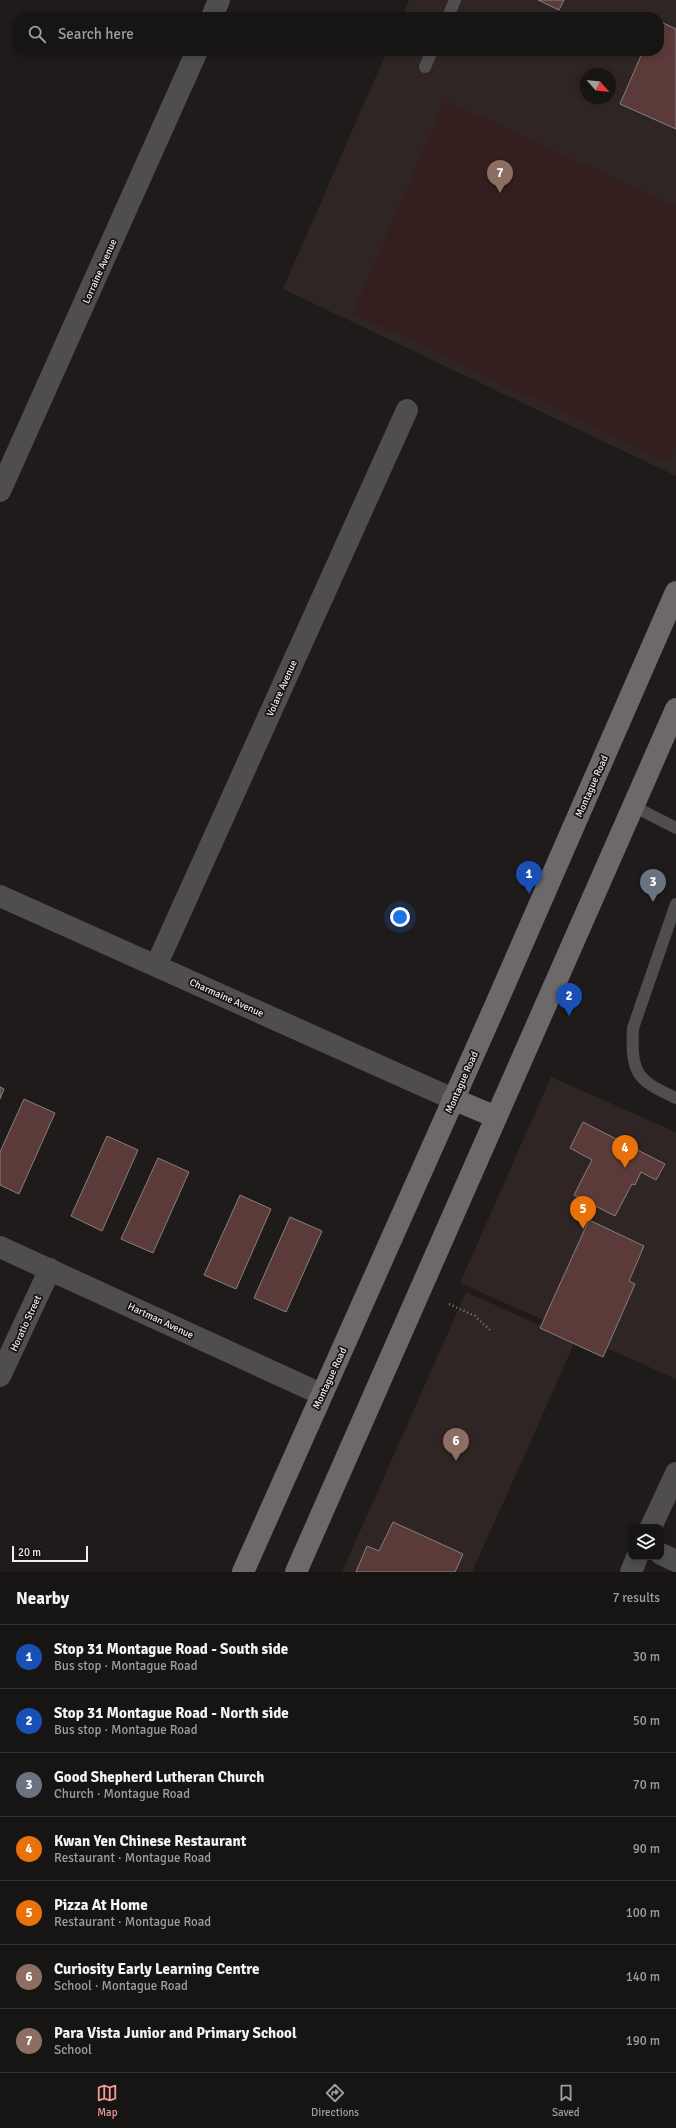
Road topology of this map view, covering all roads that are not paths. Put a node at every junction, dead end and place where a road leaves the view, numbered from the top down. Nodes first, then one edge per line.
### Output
1 (220, 0) edge
2 (455, 0) edge
3 (214, 12) edge
4 (450, 12) edge
5 (195, 56) edge
6 (430, 56) edge
7 (425, 67) dead end
8 (407, 410) dead end
9 (0, 491) edge
10 (676, 592) edge
11 (676, 709) edge
12 (633, 806) junction
13 (676, 828) edge
14 (0, 896) edge
15 (676, 904) edge
16 (156, 966) junction
17 (676, 1098) edge
18 (453, 1099) junction
19 (496, 1117) junction
20 (0, 1247) edge
21 (50, 1269) junction
22 (0, 1376) edge
23 (322, 1394) junction
24 (676, 1472) edge
25 (652, 1524) edge
26 (664, 1555) edge
27 (637, 1560) edge
28 (676, 1561) edge
29 (243, 1572) edge
30 (296, 1572) edge
31 (631, 1572) edge

1 - 3 street
2 - 4 lane
5 - 9 street, Lorraine Avenue
6 - 7 lane
8 - 16 street, Volare Avenue
10 - 18 main road, Montague Road
11 - 12 main road
12 - 13 lane
12 - 19 main road
14 - 16 street, Charmaine Avenue
15 - 17 lane
16 - 18 street, Charmaine Avenue
18 - 19 main road
18 - 23 main road, Montague Road
19 - 30 main road
20 - 21 street, Hartman Avenue
21 - 22 street, Horatio Street
21 - 23 street, Hartman Avenue
23 - 29 main road, Montague Road
24 - 25 street
26 - 28 street
27 - 31 street

